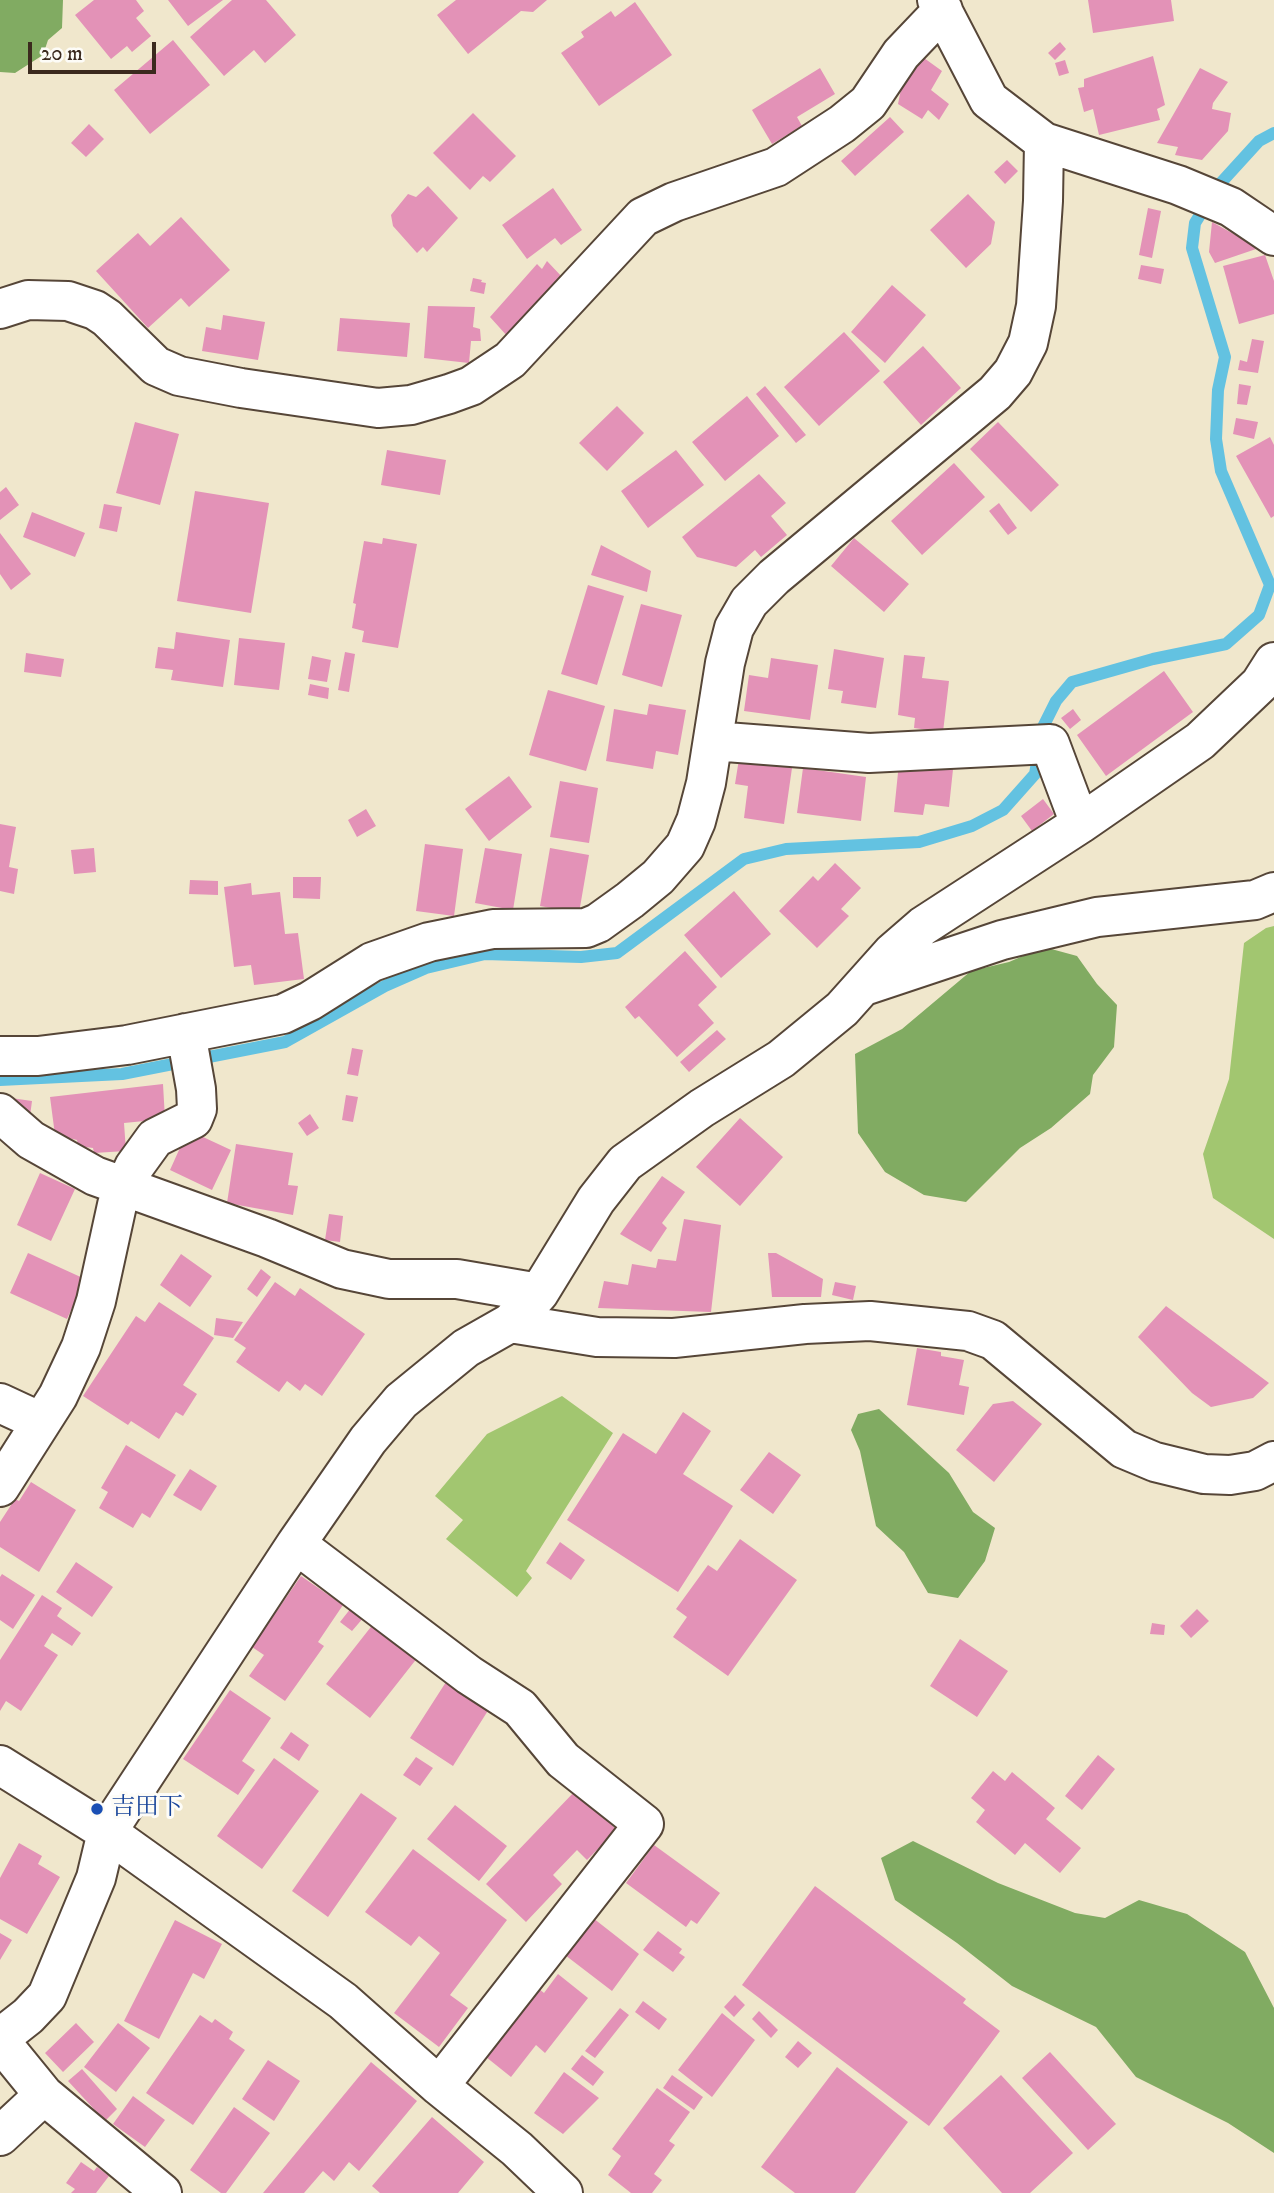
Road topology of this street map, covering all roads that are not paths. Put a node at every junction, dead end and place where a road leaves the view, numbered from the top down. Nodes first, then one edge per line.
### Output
1 (940, 5) edge
2 (1044, 142) junction
3 (1274, 236) edge
4 (0, 309) edge
5 (1274, 662) edge
6 (713, 741) junction
7 (1080, 824) junction
8 (1274, 892) edge
9 (862, 986) junction
10 (186, 1033) junction
11 (0, 1056) edge
12 (0, 1113) edge
13 (126, 1187) junction
14 (539, 1293) junction
15 (510, 1323) junction
16 (0, 1403) edge
17 (41, 1422) junction
18 (1274, 1461) edge
19 (0, 1486) edge
20 (296, 1544) junction
21 (0, 1765) edge
22 (107, 1832) junction
23 (0, 2039) edge
24 (439, 2086) junction
25 (44, 2095) junction
26 (0, 2136) edge
27 (546, 2187) edge
28 (162, 2193) edge

1 - 2 street
1 - 4 street
2 - 3 street
2 - 6 street
5 - 7 street
6 - 7 street
6 - 10 street
7 - 9 street
8 - 9 street
9 - 14 street
10 - 11 street
10 - 13 street
12 - 13 street
13 - 14 street
13 - 17 street
14 - 15 street
15 - 18 street
15 - 20 street
16 - 17 street
17 - 19 street
20 - 22 street
20 - 24 street
21 - 22 street
22 - 23 street
22 - 24 street
23 - 25 street
24 - 27 street
25 - 26 street
25 - 28 street

